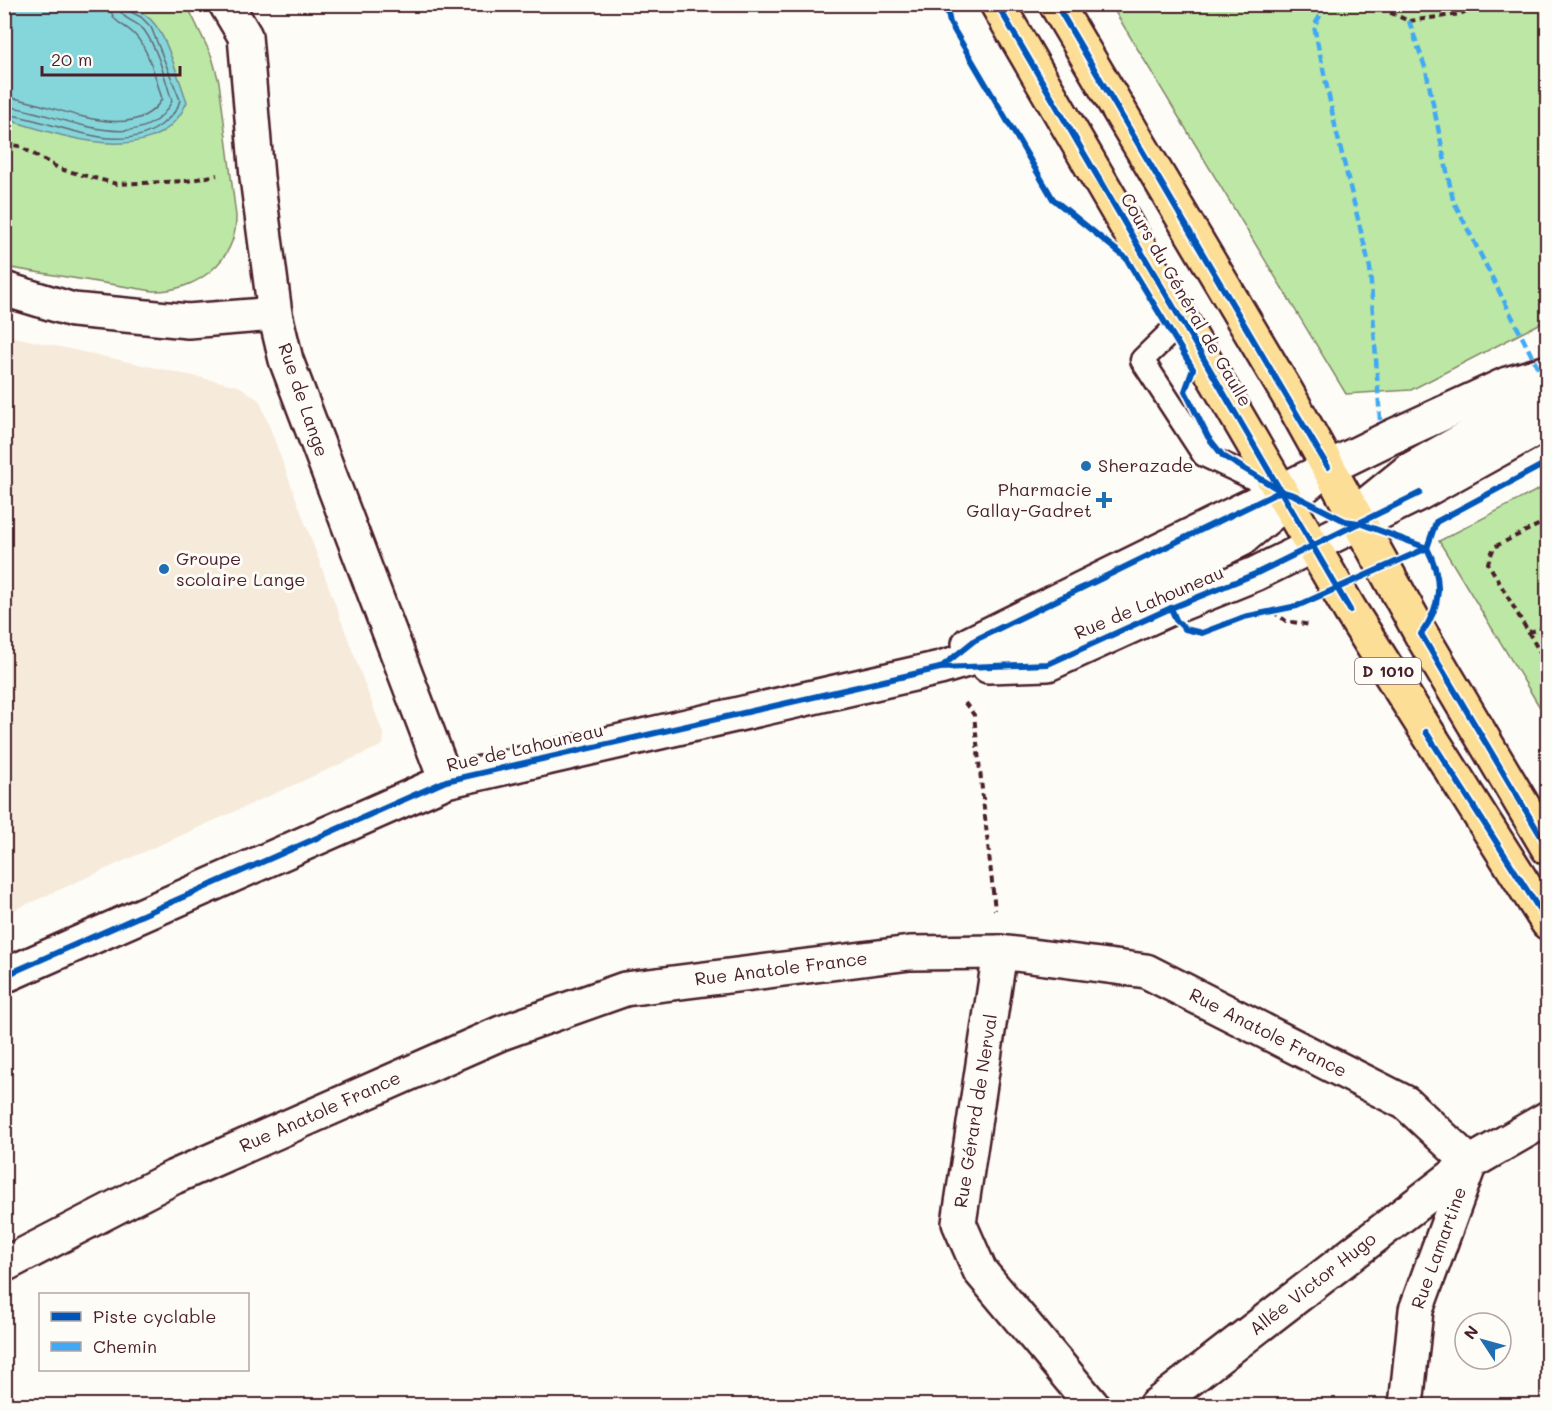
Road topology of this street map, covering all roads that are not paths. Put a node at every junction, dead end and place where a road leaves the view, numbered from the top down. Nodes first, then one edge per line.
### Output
1 (225, 4) edge
2 (997, 4) edge
3 (1056, 4) edge
4 (4, 289) edge
5 (275, 314) junction
6 (1181, 322) junction
7 (1548, 372) edge
8 (1548, 393) edge
9 (1548, 422) edge
10 (1329, 467) junction
11 (1414, 482) junction
12 (1283, 496) junction
13 (1357, 518) junction
14 (1312, 546) junction
15 (940, 668) junction
16 (446, 781) junction
17 (1548, 848) edge
18 (1548, 923) edge
19 (1000, 952) junction
20 (4, 976) edge
21 (1548, 1118) edge
22 (1470, 1163) junction
23 (4, 1265) edge
24 (1093, 1406) edge
25 (1155, 1406) edge
26 (1406, 1406) edge

1 - 5 street, Rue de Lange
2 - 6 main road, Cours du Général de Gaulle / D 1010
3 - 10 main road, Cours du Général de Gaulle / D 1010
4 - 5 street
5 - 16 street, Rue de Lange
6 - 12 main road, Cours du Général de Gaulle / D 1010
6 - 12 lane
7 - 10 street, Rue de Lahouneau
8 - 11 street
9 - 11 street
10 - 12 street, Rue de Lahouneau
10 - 13 main road, Cours du Général de Gaulle / D 1010
11 - 13 street, Rue de Lahouneau
12 - 14 main road, Cours du Général de Gaulle / D 1010
12 - 15 street, Rue de Lahouneau
13 - 14 street, Rue de Lahouneau
13 - 17 main road, Cours du Général de Gaulle / D 1010
14 - 15 street, Rue de Lahouneau
14 - 18 main road, Cours du Général de Gaulle / D 1010
15 - 16 street, Rue de Lahouneau
16 - 20 street, Rue de Lahouneau
19 - 22 street, Rue Anatole France
19 - 23 street, Rue Anatole France
19 - 24 street, Rue Gérard de Nerval
21 - 22 street
22 - 25 street, Allée Victor Hugo
22 - 26 street, Rue Lamartine

